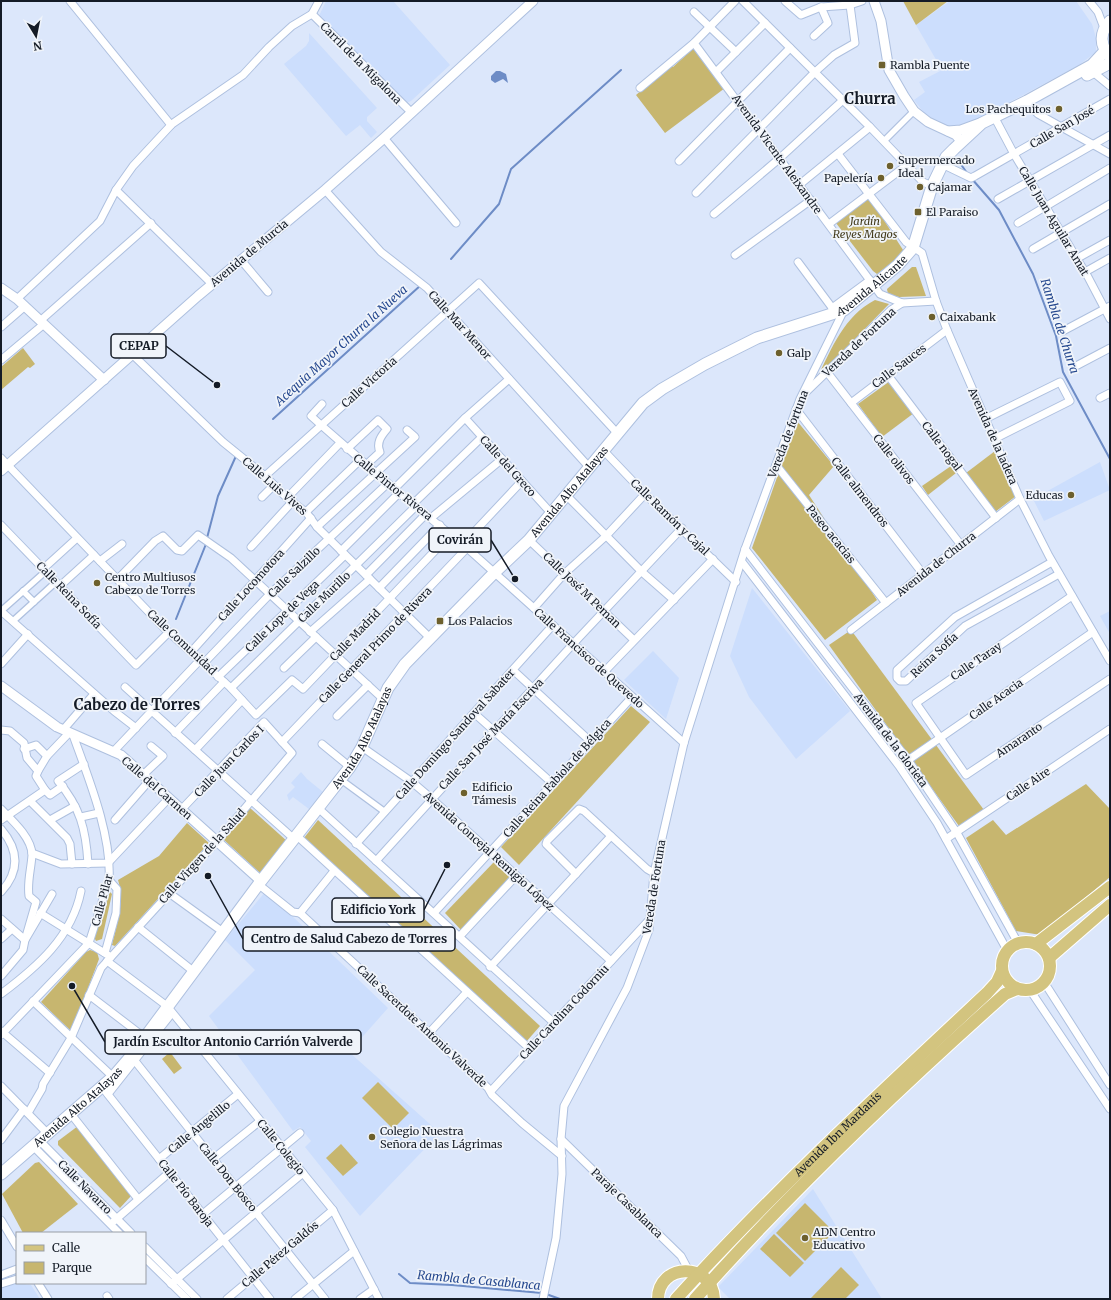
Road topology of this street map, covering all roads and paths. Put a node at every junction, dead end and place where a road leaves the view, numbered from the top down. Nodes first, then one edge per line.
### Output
1 (70, 1) edge
2 (319, 1) edge
3 (533, 1) edge
4 (736, 1) edge
5 (742, 1) edge
6 (785, 1) edge
7 (811, 1) edge
8 (862, 1) edge
9 (874, 1) edge
10 (1089, 1) edge
11 (830, 4) edge
12 (850, 5) junction
13 (821, 7) junction
14 (813, 10) junction
15 (694, 12) dead end
16 (1098, 12) junction
17 (312, 14) junction
18 (1110, 17) edge
19 (765, 23) junction
20 (1107, 25) edge
21 (709, 26) junction
22 (814, 36) dead end
23 (694, 43) junction
24 (790, 48) junction
25 (736, 52) junction
26 (1108, 54) edge
27 (1110, 63) edge
28 (717, 71) junction
29 (815, 72) junction
30 (1093, 72) junction
31 (1110, 86) edge
32 (640, 88) dead end
33 (1110, 99) edge
34 (842, 100) junction
35 (738, 101) junction
36 (1028, 104) junction
37 (914, 111) junction
38 (411, 112) junction
39 (998, 122) junction
40 (982, 123) junction
41 (171, 126) junction
42 (870, 127) junction
43 (1061, 128) junction
44 (759, 131) junction
45 (947, 131) junction
46 (1110, 135) edge
47 (384, 138) junction
48 (964, 139) junction
49 (884, 141) junction
50 (1094, 144) junction
51 (838, 154) junction
52 (1014, 154) junction
53 (1110, 154) edge
54 (780, 158) junction
55 (679, 161) dead end
56 (944, 161) junction
57 (907, 165) junction
58 (1110, 168) edge
59 (1031, 180) junction
60 (799, 185) junction
61 (932, 186) junction
62 (116, 190) junction
63 (325, 190) junction
64 (696, 193) dead end
65 (869, 194) junction
66 (998, 199) dead end
67 (811, 200) junction
68 (1110, 204) edge
69 (1046, 207) junction
70 (714, 214) dead end
71 (151, 223) junction
72 (456, 223) dead end
73 (1018, 223) dead end
74 (829, 224) junction
75 (1061, 232) junction
76 (1110, 240) edge
77 (914, 248) junction
78 (1033, 249) dead end
79 (735, 255) dead end
80 (1076, 258) junction
81 (1110, 258) edge
82 (241, 260) junction
83 (798, 262) dead end
84 (1084, 272) junction
85 (872, 283) junction
86 (212, 284) junction
87 (1, 288) edge
88 (268, 292) dead end
89 (17, 299) junction
90 (936, 301) junction
91 (902, 303) junction
92 (25, 306) junction
93 (1108, 307) edge
94 (838, 310) junction
95 (447, 311) junction
96 (1110, 319) edge
97 (42, 322) junction
98 (1, 327) edge
99 (947, 330) junction
100 (1063, 331) dead end
101 (757, 338) joint
102 (1110, 348) edge
103 (133, 355) junction
104 (1, 360) edge
105 (1076, 366) dead end
106 (827, 372) junction
107 (887, 374) junction
108 (509, 379) junction
109 (104, 380) junction
110 (1110, 393) edge
111 (1100, 398) dead end
112 (800, 399) junction
113 (851, 403) junction
114 (322, 404) dead end
115 (796, 409) junction
116 (465, 418) junction
117 (985, 419) junction
118 (321, 425) junction
119 (407, 430) dead end
120 (618, 434) junction
121 (482, 437) junction
122 (994, 439) junction
123 (340, 443) junction
124 (347, 449) junction
125 (604, 451) junction
126 (1, 458) edge
127 (502, 459) junction
128 (363, 463) junction
129 (776, 465) junction
130 (589, 467) junction
131 (4, 468) edge
132 (376, 474) junction
133 (265, 476) junction
134 (522, 481) junction
135 (388, 484) junction
136 (274, 485) junction
137 (396, 491) junction
138 (645, 494) junction
139 (566, 495) junction
140 (262, 497) dead end
141 (290, 499) junction
142 (1020, 499) junction
143 (415, 505) junction
144 (306, 512) junction
145 (551, 513) junction
146 (429, 516) junction
147 (311, 518) junction
148 (996, 518) junction
149 (1, 525) edge
150 (440, 525) junction
151 (317, 527) junction
152 (682, 528) junction
153 (450, 535) junction
154 (606, 536) junction
155 (77, 538) junction
156 (329, 539) junction
157 (529, 540) junction
158 (122, 544) dead end
159 (961, 545) junction
160 (464, 546) junction
161 (251, 547) dead end
162 (745, 549) junction
163 (343, 553) junction
164 (94, 555) junction
165 (713, 559) junction
166 (100, 561) junction
167 (742, 562) junction
168 (1052, 562) junction
169 (356, 566) junction
170 (44, 570) junction
171 (642, 572) junction
172 (493, 574) junction
173 (564, 574) junction
174 (923, 574) junction
175 (1059, 574) junction
176 (368, 577) junction
177 (118, 579) junction
178 (56, 580) junction
179 (256, 580) junction
180 (736, 582) junction
181 (379, 588) junction
182 (23, 591) junction
183 (270, 594) junction
184 (1072, 596) junction
185 (389, 598) junction
186 (674, 600) junction
187 (34, 602) junction
188 (886, 603) junction
189 (534, 608) junction
190 (1, 611) edge
191 (288, 611) junction
192 (604, 611) junction
193 (405, 614) junction
194 (13, 621) junction
195 (299, 621) junction
196 (553, 625) junction
197 (851, 630) dead end
198 (169, 632) junction
199 (1093, 632) junction
200 (28, 634) junction
201 (313, 634) junction
202 (430, 638) junction
203 (634, 640) junction
204 (573, 644) junction
205 (191, 652) junction
206 (335, 655) junction
207 (1110, 661) edge
208 (202, 662) junction
209 (1, 664) edge
210 (284, 668) dead end
211 (351, 670) junction
212 (513, 670) junction
213 (604, 672) junction
214 (218, 677) junction
215 (1110, 679) edge
216 (224, 682) junction
217 (368, 685) junction
218 (1, 686) edge
219 (125, 687) dead end
220 (231, 688) junction
221 (533, 689) junction
222 (94, 694) junction
223 (632, 697) junction
224 (383, 699) junction
225 (242, 700) junction
226 (152, 710) junction
227 (474, 712) junction
228 (256, 715) joint
229 (337, 716) dead end
230 (136, 728) junction
231 (1110, 729) edge
232 (1, 730) edge
233 (495, 731) junction
234 (68, 733) junction
235 (175, 733) junction
236 (939, 739) junction
237 (590, 741) junction
238 (282, 742) junction
239 (684, 743) junction
240 (322, 744) dead end
241 (151, 746) dead end
242 (362, 747) junction
243 (24, 749) junction
244 (195, 750) junction
245 (113, 752) junction
246 (292, 752) joint
247 (47, 756) junction
248 (908, 760) junction
249 (84, 764) junction
250 (350, 766) junction
251 (898, 766) junction
252 (219, 770) junction
253 (38, 771) junction
254 (146, 778) junction
255 (340, 779) junction
256 (412, 782) junction
257 (552, 783) junction
258 (63, 786) junction
259 (45, 790) junction
260 (169, 798) junction
261 (432, 799) junction
262 (251, 800) junction
263 (30, 801) junction
264 (75, 806) junction
265 (317, 807) junction
266 (1, 809) edge
267 (181, 810) junction
268 (385, 812) junction
269 (99, 813) junction
270 (4, 817) edge
271 (81, 817) junction
272 (50, 820) junction
273 (115, 820) dead end
274 (1, 829) edge
275 (957, 832) junction
276 (295, 836) junction
277 (611, 836) junction
278 (946, 839) junction
279 (216, 841) junction
280 (356, 844) junction
281 (490, 851) junction
282 (32, 853) junction
283 (376, 861) junction
284 (108, 863) junction
285 (72, 864) junction
286 (88, 864) junction
287 (334, 871) junction
288 (654, 873) junction
289 (576, 874) junction
290 (516, 876) junction
291 (109, 880) junction
292 (259, 882) junction
293 (1110, 887) edge
294 (81, 891) dead end
295 (1, 892) edge
296 (169, 893) junction
297 (52, 894) dead end
298 (548, 904) junction
299 (1110, 905) edge
300 (434, 912) junction
301 (40, 913) junction
302 (300, 913) junction
303 (1, 919) edge
304 (650, 919) junction
305 (138, 927) junction
306 (12, 929) junction
307 (66, 929) junction
308 (649, 930) junction
309 (223, 932) junction
310 (637, 933) junction
311 (460, 936) junction
312 (1, 939) edge
313 (25, 940) junction
314 (89, 943) junction
315 (1018, 943) junction
316 (1036, 944) junction
317 (1007, 950) junction
318 (108, 957) junction
319 (1049, 958) junction
320 (611, 961) junction
321 (490, 967) junction
322 (1002, 971) junction
323 (193, 972) junction
324 (1, 976) edge
325 (1044, 982) junction
326 (1017, 989) junction
327 (1030, 990) junction
328 (467, 992) junction
329 (1, 994) edge
330 (89, 995) junction
331 (33, 1001) junction
332 (169, 1010) junction
333 (554, 1023) junction
334 (2, 1033) edge
335 (429, 1033) junction
336 (144, 1037) junction
337 (72, 1038) junction
338 (530, 1049) junction
339 (133, 1058) junction
340 (50, 1073) junction
341 (113, 1077) junction
342 (1110, 1083) edge
343 (1, 1087) edge
344 (105, 1090) junction
345 (491, 1091) junction
346 (238, 1094) junction
347 (1110, 1109) edge
348 (26, 1111) junction
349 (71, 1114) junction
350 (260, 1121) junction
351 (192, 1132) junction
352 (300, 1133) dead end
353 (561, 1139) junction
354 (1, 1140) edge
355 (41, 1140) junction
356 (282, 1148) junction
357 (562, 1156) junction
358 (159, 1159) junction
359 (213, 1159) junction
360 (170, 1172) junction
361 (303, 1173) junction
362 (1, 1174) edge
363 (235, 1187) junction
364 (138, 1199) junction
365 (333, 1210) junction
366 (256, 1213) junction
367 (203, 1214) junction
368 (117, 1218) junction
369 (1, 1220) edge
370 (110, 1224) junction
371 (118, 1232) edge
372 (130, 1232) edge
373 (224, 1241) junction
374 (16, 1245) edge
375 (146, 1248) edge
376 (285, 1250) junction
377 (354, 1250) junction
378 (146, 1259) edge
379 (16, 1269) edge
380 (694, 1272) junction
381 (1, 1275) edge
382 (253, 1277) junction
383 (16, 1278) edge
384 (174, 1281) junction
385 (709, 1282) junction
386 (1, 1284) edge
387 (39, 1284) edge
388 (313, 1284) junction
389 (374, 1289) junction
390 (48, 1299) edge
391 (187, 1299) edge
392 (198, 1299) edge
393 (227, 1299) edge
394 (270, 1299) edge
395 (295, 1299) edge
396 (325, 1299) edge
397 (360, 1299) edge
398 (379, 1299) edge
399 (543, 1299) edge
400 (658, 1299) edge
401 (676, 1299) edge
402 (695, 1299) edge
403 (714, 1299) edge

1 - 41 street
2 - 17 street
3 - 38 street, Avenida de Murcia
4 - 21 street
5 - 19 street
6 - 14 street
7 - 14 street
8 - 12 street
9 - 37 street
10 - 16 street
11 - 12 street
11 - 13 street
12 - 29 street
13 - 14 street
13 - 22 street
15 - 21 street
16 - 18 street
16 - 20 street
17 - 38 street, Carril de la Migalona
17 - 41 street
19 - 24 street
19 - 25 street
20 - 26 main road
21 - 23 street
21 - 25 street
23 - 28 street, Avenida Vicente Aleixandre
23 - 32 street
24 - 29 street
24 - 35 street
25 - 28 street
26 - 36 main road
27 - 30 main road
28 - 35 street, Avenida Vicente Aleixandre
29 - 34 street
29 - 44 street
30 - 31 street
30 - 36 main road
33 - 43 street, Calle San José
34 - 42 street
34 - 54 street
35 - 44 street, Avenida Vicente Aleixandre
35 - 55 street
36 - 39 main road
36 - 40 main road, Avenida Alicante
36 - 43 street
37 - 45 street
37 - 49 street
38 - 47 street, Avenida de Murcia
39 - 48 main road
39 - 52 street, Calle Juan Aguilar Amat
40 - 45 street
40 - 48 main road, Avenida Alicante
41 - 62 street
42 - 49 street
42 - 51 street
43 - 50 street
43 - 52 street, Calle San José
44 - 54 street, Avenida Vicente Aleixandre
44 - 64 street
45 - 48 street
46 - 50 street
47 - 63 street, Avenida de Murcia
47 - 72 street
48 - 56 main road, Avenida Alicante
49 - 57 street
50 - 53 street
50 - 59 street
51 - 60 street
51 - 65 street, Avenida de la ladera
52 - 56 street, Calle San José
52 - 59 street, Calle Juan Aguilar Amat
54 - 60 street, Avenida Vicente Aleixandre
54 - 70 street
56 - 61 main road, Avenida Alicante
57 - 61 street
57 - 65 street
58 - 69 street
59 - 66 street
59 - 69 street, Calle Juan Aguilar Amat
60 - 67 street, Avenida Vicente Aleixandre
61 - 77 main road, Avenida Alicante
62 - 71 street
62 - 89 street
63 - 82 street, Avenida de Murcia
63 - 95 street, Calle Mar Menor
65 - 74 street
65 - 77 street, Avenida de la ladera
67 - 74 street, Avenida Vicente Aleixandre
67 - 79 street
68 - 75 street
69 - 73 street
69 - 75 street, Calle Juan Aguilar Amat
71 - 86 street
71 - 97 street
74 - 85 street, Avenida Vicente Aleixandre
75 - 78 street
75 - 80 street, Calle Juan Aguilar Amat
76 - 80 street
77 - 85 main road, Avenida Alicante
77 - 90 street, Avenida de la ladera
80 - 84 street, Calle Juan Aguilar Amat
81 - 84 street
82 - 86 street, Avenida de Murcia
82 - 88 street
83 - 94 street
84 - 93 street, Calle Juan Aguilar Amat
85 - 91 street, Avenida Vicente Aleixandre
85 - 94 main road, Avenida Alicante
86 - 103 street, Avenida de Murcia
87 - 89 street
89 - 92 street
90 - 91 street
90 - 99 street, Avenida de la ladera
91 - 106 street, Vereda de Fortuna
92 - 97 street
92 - 98 street
93 - 96 street, Calle Juan Aguilar Amat
93 - 100 street
94 - 101 main road, Avenida Alicante
94 - 112 street, Vereda de fortuna
95 - 108 street, Calle Mar Menor
95 - 118 street, Calle Victoria
95 - 120 street, Calle Victoria
97 - 104 street
97 - 109 street
99 - 107 street, Calle Sauces
99 - 117 street, Avenida de la ladera
101 - 120 main road, Avenida Alto Atalayas
102 - 105 street
103 - 109 street, Avenida de Murcia
103 - 133 street, Calle Luis Vives
106 - 112 street, Vereda de Fortuna
106 - 113 street, Calle olivos
107 - 113 street, Calle Sauces
107 - 148 street, Calle nogal
108 - 116 street, Calle Lope de Vega
108 - 130 street, Calle Mar Menor
109 - 131 street, Avenida de Murcia
110 - 111 street
112 - 115 street, Vereda de fortuna
113 - 159 street, Calle olivos
114 - 118 street, Calle Pintor Rivera
115 - 129 street, Vereda de fortuna
115 - 174 street, Calle almendros
116 - 121 street, Calle del Greco
116 - 137 street, Calle Lope de Vega
117 - 122 street, Avenida de la ladera
117 - 122 street
118 - 123 street, Calle Pintor Rivera
118 - 133 street, Calle Victoria
119 - 132 street
120 - 125 main road, Avenida Alto Atalayas
121 - 127 street, Calle del Greco
121 - 143 street, Calle Murillo
122 - 142 street, Avenida de la ladera
123 - 124 street, Calle Pintor Rivera
123 - 141 street
124 - 128 street, Calle Pintor Rivera
124 - 128 street
125 - 130 main road, Avenida Alto Atalayas
125 - 138 street, Calle Ramón y Cajal
126 - 131 street, Calle Comunidad
127 - 134 street, Calle del Greco
127 - 146 street
128 - 132 street, Calle Pintor Rivera
128 - 144 street
129 - 162 street, Vereda de fortuna
129 - 188 street, Paseo acacias
130 - 139 main road, Avenida Alto Atalayas
131 - 155 street, Calle Comunidad
132 - 135 street, Calle Pintor Rivera
132 - 151 street
133 - 136 street, Calle Luis Vives
134 - 145 street, Calle del Greco
134 - 160 street, Calle General Primo de Rivera
135 - 137 street, Calle Pintor Rivera
135 - 156 street, Calle Salzillo
136 - 140 street
136 - 141 street, Calle Luis Vives
137 - 143 street, Calle Pintor Rivera
137 - 163 street, Calle Lope de Vega
138 - 152 street, Calle Ramón y Cajal
138 - 154 street
139 - 145 main road, Avenida Alto Atalayas
139 - 154 street
141 - 144 street, Calle Luis Vives
141 - 161 street
142 - 148 street, Avenida de Churra
142 - 168 street, Avenida de la ladera
143 - 146 street, Calle Pintor Rivera
143 - 169 street, Calle Murillo
144 - 147 street, Calle Luis Vives
145 - 157 main road, Avenida Alto Atalayas
146 - 150 street, Calle Pintor Rivera
146 - 176 street
147 - 151 street, Calle Luis Vives
147 - 179 street, Calle Locomotora
148 - 159 street, Avenida de Churra
149 - 170 street, Calle Reina Sofía
150 - 153 street, Calle Pintor Rivera
150 - 181 street
151 - 156 street, Calle Luis Vives
152 - 165 street, Calle Ramón y Cajal
152 - 171 street, Calle San José María Escriva
153 - 160 street, Calle Pintor Rivera
153 - 185 street, Calle Madrid
154 - 171 street
154 - 173 street
155 - 164 street, Calle Comunidad
155 - 170 street
156 - 163 street, Calle Luis Vives
156 - 183 street, Calle Salzillo
157 - 172 main road, Avenida Alto Atalayas
157 - 173 street, Calle José M Peman
158 - 166 street
159 - 174 street, Avenida de Churra
160 - 172 street, Calle Pintor Rivera
160 - 193 street, Calle General Primo de Rivera
162 - 167 street, Vereda de fortuna
162 - 248 street, Avenida de la Glorieta
163 - 169 street, Calle Luis Vives
163 - 191 street, Calle Lope de Vega
164 - 166 street, Calle Comunidad
164 - 178 street
165 - 180 street, Calle Ramón y Cajal
165 - 186 street
166 - 177 street, Calle Comunidad
167 - 180 street, Vereda de Fortuna
167 - 251 street, Avenida de la Glorieta
168 - 175 street, Avenida de la ladera
168 - 175 street, Reina Sofía
169 - 176 street, Calle Luis Vives
169 - 195 street, Calle Murillo
170 - 178 street, Calle Reina Sofía
170 - 182 street
171 - 186 street
171 - 192 street, Calle San José María Escriva
172 - 189 street, Calle Francisco de Quevedo
172 - 202 main road, Avenida Alto Atalayas
173 - 189 street
173 - 192 street, Calle José M Peman
174 - 188 street, Avenida de Churra
175 - 184 street, Avenida de la ladera
176 - 181 street, Calle Luis Vives
176 - 201 street
177 - 179 street
177 - 198 street, Calle Comunidad
178 - 187 street
178 - 198 street, Calle Reina Sofía
179 - 183 street
179 - 205 street, Calle Locomotora
180 - 239 street, Vereda de Fortuna
181 - 185 street, Calle Luis Vives
182 - 187 street
182 - 190 street
183 - 191 street
183 - 208 street, Calle Salzillo
184 - 199 street, Avenida de la ladera
184 - 236 street, Calle Taray
185 - 193 street, Calle Luis Vives
185 - 206 street, Calle Madrid
186 - 203 street
187 - 194 street
188 - 197 street, Avenida de Churra
189 - 196 street, Calle Francisco de Quevedo
190 - 194 street
191 - 195 street
191 - 214 street, Calle Lope de Vega
192 - 203 street, Calle José M Peman
192 - 204 street, Calle San José María Escriva
193 - 202 street, Calle Luis Vives
193 - 211 street, Calle General Primo de Rivera
194 - 200 street
195 - 201 street
195 - 220 street, Calle Murillo
196 - 204 street, Calle Francisco de Quevedo
196 - 212 street, Calle Domingo Sandoval Sabater
198 - 205 street, Calle Comunidad
199 - 207 street, Avenida de la ladera
199 - 236 street, Calle Acacia
200 - 209 street
200 - 222 street
201 - 206 street
201 - 210 street
202 - 224 main road, Avenida Alto Atalayas
203 - 213 street
204 - 213 street, Calle Francisco de Quevedo
204 - 221 street, Calle San José María Escriva
205 - 208 street, Calle Comunidad
206 - 211 street
206 - 228 street, Calle Madrid
208 - 214 street, Calle Comunidad
208 - 226 street, Calle Salzillo
211 - 217 street
211 - 238 street, Calle General Primo de Rivera
212 - 221 street
212 - 227 street, Calle Domingo Sandoval Sabater
213 - 223 street, Calle Francisco de Quevedo
214 - 216 street, Calle Comunidad
215 - 236 street, Amaranto
216 - 220 street, Calle Comunidad
216 - 235 street
217 - 224 street
217 - 229 street
218 - 234 street, Calle del Carmen
219 - 226 street
220 - 225 street, Calle Comunidad
221 - 233 street, Calle San José María Escriva
221 - 237 street
222 - 230 street
222 - 234 street
223 - 237 street, Calle Reina Fabiola de Bélgica
223 - 239 street, Calle Francisco de Quevedo
224 - 242 main road, Avenida Alto Atalayas
225 - 228 street, Calle Comunidad
225 - 244 street
226 - 230 street, Calle Salzillo
226 - 235 street
227 - 233 street
227 - 256 street, Calle Domingo Sandoval Sabater
230 - 245 street, Calle Salzillo
231 - 275 street, Calle Aire
232 - 243 street
233 - 257 street
233 - 261 street, Calle San José María Escriva
234 - 245 street, Calle del Carmen
234 - 247 street
234 - 249 street, Calle Pilar
235 - 244 street
236 - 248 street, Calle Acacia
237 - 257 street, Calle Reina Fabiola de Bélgica
238 - 246 street, Calle Juan Carlos I
238 - 252 street, Calle Juan Carlos I
239 - 288 street, Vereda de Fortuna
240 - 250 street
241 - 254 street
242 - 250 main road, Avenida Alto Atalayas
242 - 256 street, Avenida Concejal Remigio López
243 - 247 street
243 - 253 street
244 - 252 street
245 - 254 street, Calle del Carmen
246 - 262 street, Calle Virgen de la Salud
247 - 253 street
248 - 251 street, Calle Acacia
248 - 275 street, Avenida de la Glorieta
249 - 258 street
249 - 269 street, Calle Pilar
250 - 255 main road, Avenida Alto Atalayas
251 - 278 street, Avenida de la Glorieta
252 - 262 street
252 - 267 street, Calle Juan Carlos I
253 - 259 street
254 - 260 street, Calle del Carmen
254 - 273 street
255 - 265 main road, Avenida Alto Atalayas
255 - 268 street
256 - 261 street, Avenida Concejal Remigio López
256 - 268 street, Calle Domingo Sandoval Sabater
257 - 281 street, Calle Reina Fabiola de Bélgica
258 - 259 street
258 - 264 street
259 - 263 street
260 - 267 street, Calle del Carmen
260 - 284 street
261 - 281 street, Avenida Concejal Remigio López
261 - 283 street, Calle San José María Escriva
262 - 276 street
262 - 279 street, Calle Virgen de la Salud
263 - 270 street
263 - 272 street
264 - 271 street
264 - 272 street
265 - 276 main road, Avenida Alto Atalayas
265 - 280 street
266 - 270 street
267 - 279 street, Calle del Carmen
268 - 280 street, Calle Domingo Sandoval Sabater
269 - 271 street
269 - 284 street, Calle Pilar
270 - 282 street
271 - 286 street
272 - 285 street
274 - 295 street
275 - 278 street, Calle Aire
275 - 315 street, Avenida de la Glorieta
276 - 287 street
276 - 292 main road, Avenida Alto Atalayas
277 - 288 street
277 - 289 street
277 - 289 street
278 - 317 street, Avenida de la Glorieta
279 - 292 street, Calle del Carmen
279 - 296 street, Calle Virgen de la Salud
280 - 283 street
281 - 290 street, Avenida Concejal Remigio López
281 - 300 street, Calle Reina Fabiola de Bélgica
282 - 285 street
282 - 313 street
283 - 300 street
284 - 286 street
284 - 291 street, Calle Pilar
285 - 286 street
287 - 302 street
287 - 328 street
288 - 304 street, Vereda de Fortuna
289 - 298 street
290 - 298 street, Avenida Concejal Remigio López
290 - 311 street
291 - 314 street, Calle Pilar
291 - 318 street
292 - 302 street, Calle Sacerdote Antonio Valverde
292 - 309 main road, Avenida Alto Atalayas
293 - 316 main road
294 - 307 street
296 - 305 street, Calle Virgen de la Salud
296 - 309 street
297 - 301 street
298 - 320 street, Avenida Concejal Remigio López
298 - 321 street
299 - 319 main road
300 - 311 street
301 - 307 street, Calle Colegio
301 - 313 street
302 - 335 street, Calle Sacerdote Antonio Valverde
303 - 306 street
304 - 308 street, Vereda de Fortuna
304 - 310 street, Calle Carolina Codorniu
305 - 318 street, Calle Virgen de la Salud
305 - 323 street
306 - 312 street
306 - 313 street
307 - 314 street, Calle Colegio
307 - 329 street
308 - 310 street
308 - 353 street, Vereda de Fortuna
309 - 323 main road, Avenida Alto Atalayas
310 - 320 street, Calle Carolina Codorniu
311 - 321 street
313 - 324 street
314 - 318 street, Calle Colegio
314 - 331 street, Calle Pilar
315 - 316 main road
315 - 317 main road
316 - 319 main road
317 - 322 main road
318 - 330 street
318 - 332 street, Calle Colegio
319 - 325 main road
320 - 333 street, Calle Carolina Codorniu
321 - 333 street
322 - 326 main road
322 - 380 main road, Avenida Ibn Mardanis
323 - 332 main road, Avenida Alto Atalayas
325 - 327 main road
325 - 342 street
326 - 327 main road
326 - 385 main road, Avenida Ibn Mardanis
327 - 347 street
328 - 335 street
328 - 338 street
330 - 336 street
330 - 337 street
331 - 334 street, Calle Pilar
331 - 337 street
332 - 336 main road, Avenida Alto Atalayas
332 - 339 street
332 - 346 street, Calle Colegio
333 - 338 street, Calle Carolina Codorniu
334 - 340 street
335 - 345 street, Calle Sacerdote Antonio Valverde
336 - 339 main road, Avenida Alto Atalayas
337 - 340 street
337 - 341 street
338 - 345 street, Calle Carolina Codorniu
339 - 341 main road, Avenida Alto Atalayas
339 - 344 street
339 - 351 street, Calle Don Bosco
340 - 348 street
341 - 344 main road, Avenida Alto Atalayas
343 - 348 street
344 - 349 main road, Avenida Alto Atalayas
344 - 358 street, Calle Pío Baroja
345 - 357 street, Calle Sacerdote Antonio Valverde
346 - 350 street, Calle Colegio
346 - 351 street, Calle Angelillo
348 - 354 street
348 - 355 street
349 - 355 main road, Avenida Alto Atalayas
349 - 364 street
350 - 356 street, Calle Colegio
350 - 359 street
351 - 358 street, Calle Angelillo
351 - 359 street, Calle Don Bosco
352 - 356 street
353 - 357 street, Vereda de Fortuna
353 - 380 street, Paraje Casablanca
355 - 362 main road, Avenida Alto Atalayas
355 - 368 street, Calle Navarro
355 - 370 street, Calle Navarro
356 - 361 street, Calle Colegio
356 - 363 street
357 - 399 street, Vereda de Fortuna
358 - 360 street, Calle Pío Baroja
359 - 363 street, Calle Don Bosco
360 - 364 street
360 - 367 street, Calle Pío Baroja
361 - 365 street, Calle Colegio
361 - 366 street
363 - 366 street, Calle Don Bosco
363 - 367 street
364 - 368 street
365 - 376 street, Calle Pérez Galdós
365 - 377 street, Calle Colegio
366 - 373 street
366 - 376 street, Calle Don Bosco
367 - 373 street, Calle Pío Baroja
368 - 370 street
368 - 372 street, Calle Navarro
369 - 374 street
370 - 371 street, Calle Navarro
373 - 382 street, Calle Pío Baroja
373 - 384 street
375 - 384 street
376 - 382 street, Calle Pérez Galdós
376 - 388 street, Calle Don Bosco
377 - 388 street
377 - 389 street, Calle Colegio
378 - 384 street
379 - 381 street
380 - 385 main road
380 - 400 main road
380 - 401 main road, Avenida Ibn Mardanis
382 - 393 street, Calle Pérez Galdós
382 - 394 street, Calle Pío Baroja
383 - 386 street
384 - 391 street
384 - 392 street
385 - 402 main road, Avenida Ibn Mardanis
385 - 403 main road
387 - 390 street
388 - 395 street
388 - 396 street, Calle Don Bosco
389 - 397 street
389 - 398 street, Calle Colegio

